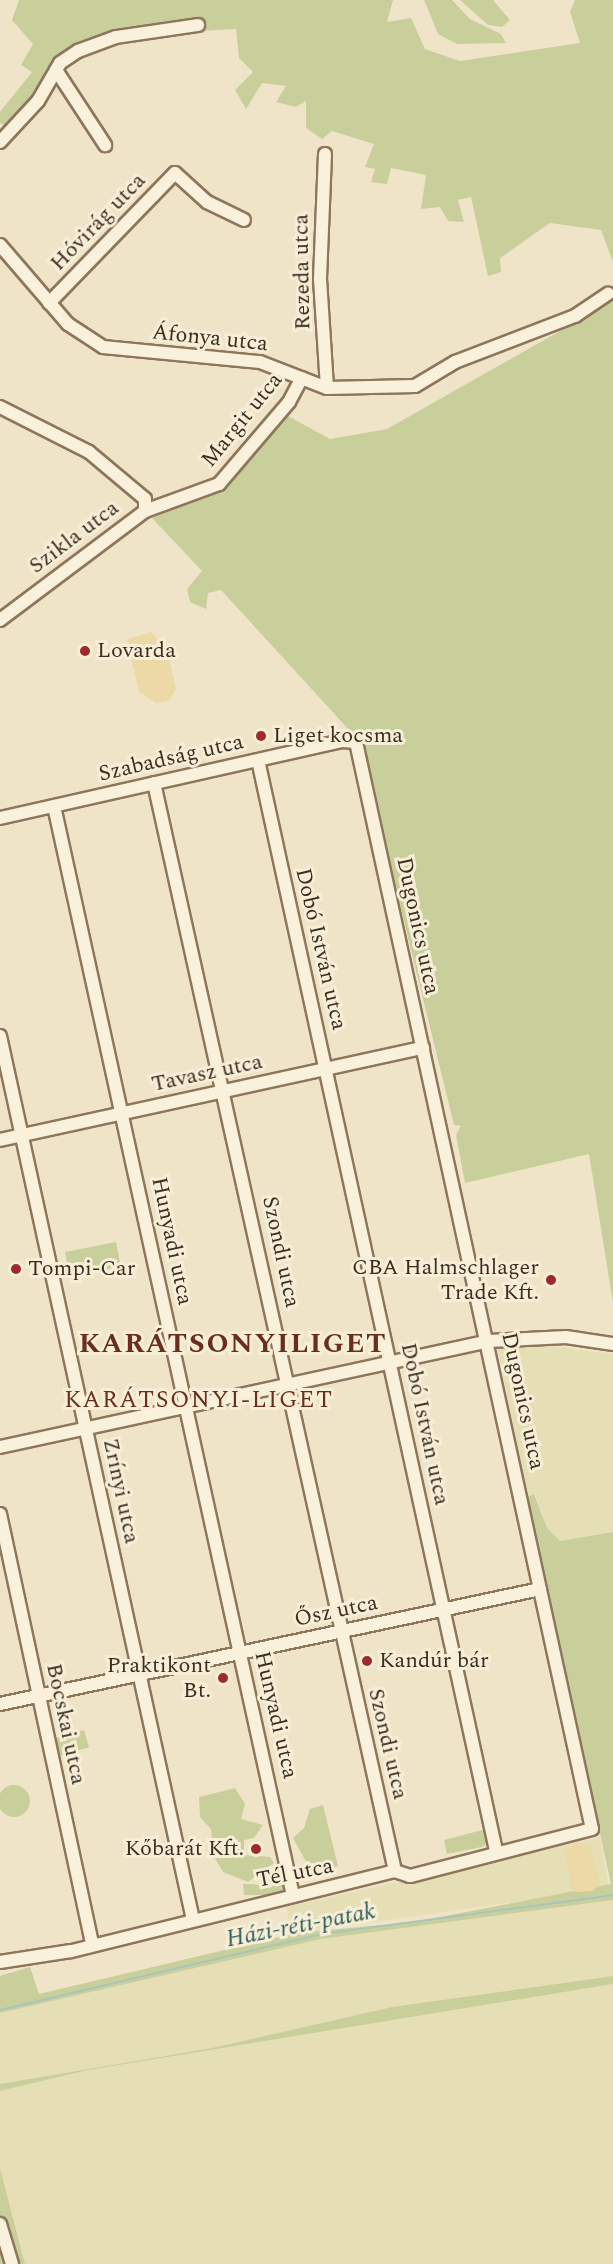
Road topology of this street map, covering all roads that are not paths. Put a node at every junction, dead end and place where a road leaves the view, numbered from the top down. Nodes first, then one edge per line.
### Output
1 (198, 25) dead end
2 (56, 70) junction
3 (0, 142) edge
4 (105, 145) dead end
5 (325, 154) dead end
6 (244, 220) dead end
7 (0, 245) edge
8 (608, 294) dead end
9 (49, 303) junction
10 (302, 378) junction
11 (327, 388) junction
12 (0, 407) edge
13 (145, 511) junction
14 (0, 620) edge
15 (350, 739) joint
16 (258, 760) junction
17 (154, 783) junction
18 (54, 806) junction
19 (0, 818) edge
20 (0, 1036) edge
21 (423, 1048) junction
22 (327, 1069) junction
23 (224, 1091) junction
24 (122, 1113) junction
25 (22, 1135) junction
26 (0, 1140) edge
27 (489, 1341) junction
28 (613, 1344) edge
29 (390, 1364) junction
30 (288, 1385) junction
31 (187, 1407) junction
32 (86, 1429) junction
33 (0, 1447) edge
34 (0, 1514) edge
35 (540, 1589) junction
36 (444, 1610) junction
37 (341, 1631) junction
38 (240, 1653) junction
39 (140, 1675) junction
40 (39, 1696) junction
41 (0, 1704) edge
42 (592, 1829) joint
43 (496, 1851) junction
44 (395, 1871) junction
45 (294, 1896) junction
46 (193, 1920) junction
47 (92, 1943) junction
48 (0, 1962) edge
49 (0, 2224) edge
50 (12, 2264) edge

1 - 2 street
2 - 3 street
2 - 4 street
5 - 11 street, Rezeda utca
6 - 9 street, Hóvirág utca
7 - 9 street, Áfonya utca
8 - 11 street, Áfonya utca
9 - 10 street, Áfonya utca
10 - 11 street, Áfonya utca
10 - 13 street, Margit utca
12 - 13 street
13 - 14 street, Szikla utca
15 - 16 street, Szabadság utca
15 - 21 street, Dugonics utca
16 - 17 street, Szabadság utca
16 - 22 street, Dobó István utca
17 - 18 street, Szabadság utca
17 - 23 street, Szondi utca
18 - 19 street, Szabadság utca
18 - 24 street, Hunyadi utca
20 - 25 street, Zrínyi utca
21 - 22 street, Tavasz utca
21 - 27 street, Dugonics utca
22 - 23 street, Tavasz utca
22 - 29 street, Dobó István utca
23 - 24 street, Tavasz utca
23 - 30 street, Szondi utca
24 - 25 street, Tavasz utca
24 - 31 street, Hunyadi utca
25 - 26 street, Tavasz utca
25 - 32 street, Zrínyi utca
27 - 28 street
27 - 29 street
27 - 35 street, Dugonics utca
29 - 30 street
29 - 36 street, Dobó István utca
30 - 31 street
30 - 37 street, Szondi utca
31 - 32 street
31 - 38 street, Hunyadi utca
32 - 33 street
32 - 39 street, Zrínyi utca
34 - 40 street, Bocskai utca
35 - 36 street, Ősz utca
35 - 42 street, Dugonics utca
36 - 37 street, Ősz utca
36 - 43 street, Dobó István utca
37 - 38 street, Ősz utca
37 - 44 street, Szondi utca
38 - 39 street, Ősz utca
38 - 45 street, Hunyadi utca
39 - 40 street, Ősz utca
39 - 46 street, Zrínyi utca
40 - 41 street, Ősz utca
40 - 47 street, Bocskai utca
42 - 43 street, Tél utca
43 - 44 street, Tél utca
44 - 45 street, Tél utca
45 - 46 street, Tél utca
46 - 47 street, Tél utca
47 - 48 street, Tél utca
49 - 50 street

